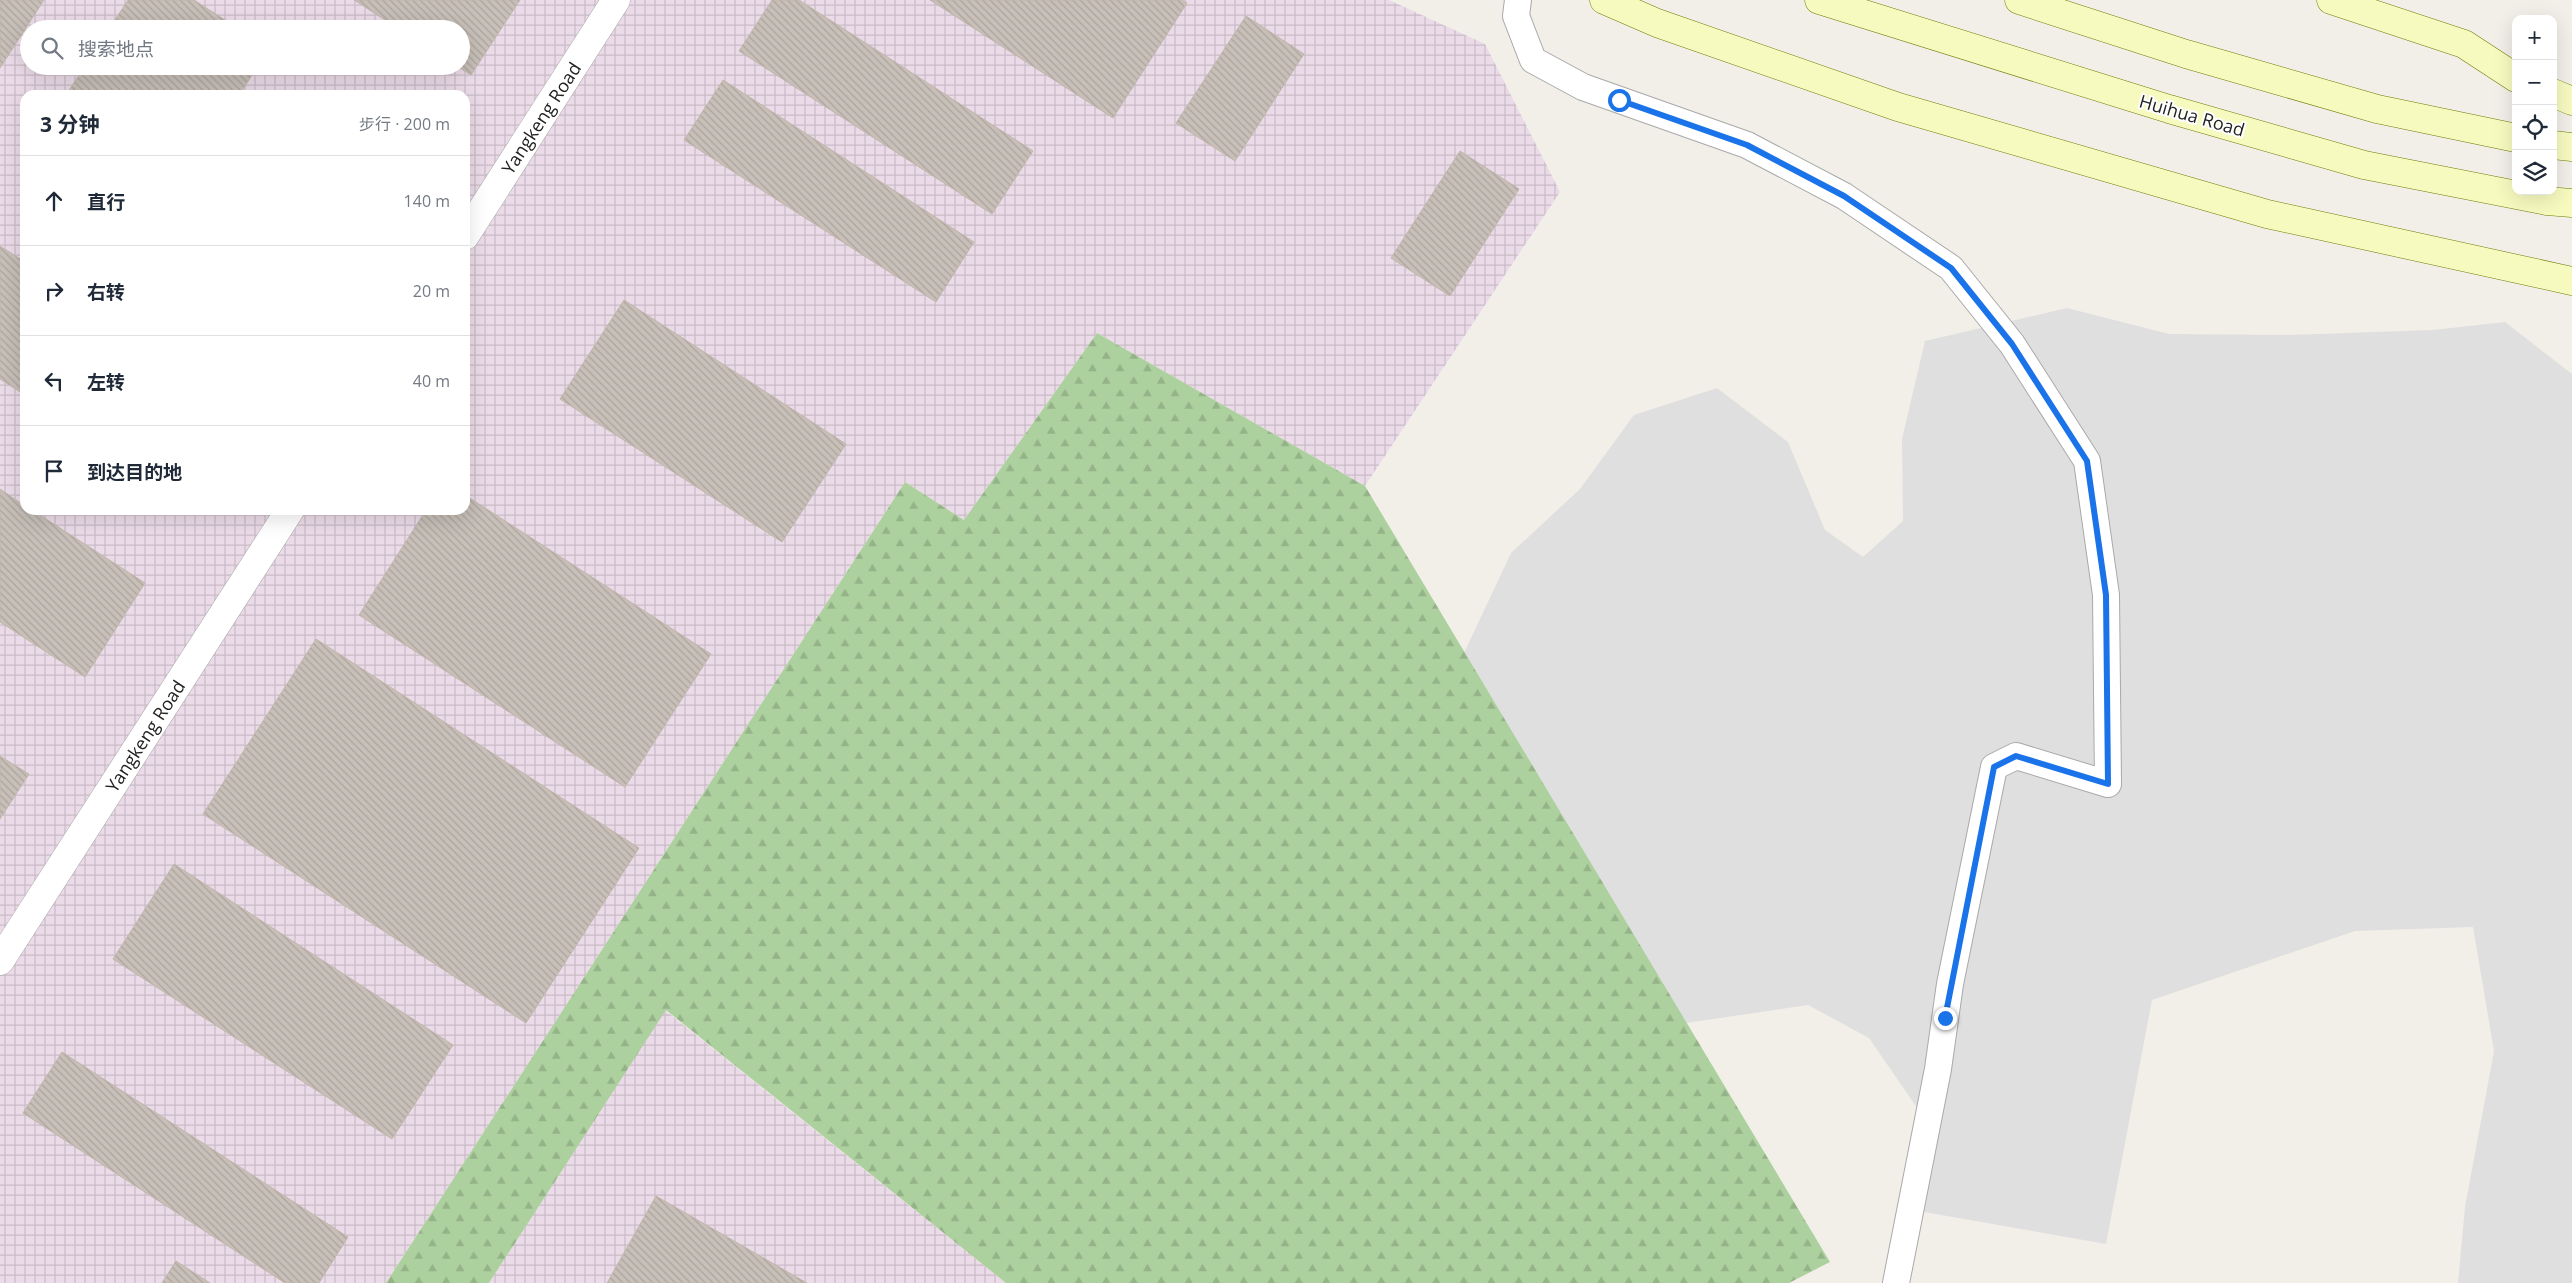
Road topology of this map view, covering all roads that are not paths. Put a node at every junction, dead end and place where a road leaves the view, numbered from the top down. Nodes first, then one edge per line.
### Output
1 (616, 0) edge
2 (1518, 0) edge
3 (1604, 0) edge
4 (1819, 0) edge
5 (2019, 0) edge
6 (2331, 0) edge
7 (2512, 75) edge
8 (2557, 95) edge
9 (2572, 101) edge
10 (2512, 137) edge
11 (2557, 145) edge
12 (2572, 147) edge
13 (2572, 203) edge
14 (470, 228) edge
15 (2572, 281) edge
16 (287, 515) edge
17 (0, 962) edge
18 (1896, 1283) edge

1 - 14 street, Yangkeng Road
2 - 18 lane
3 - 15 main road
4 - 13 main road, Huihua Road
5 - 10 main road
6 - 7 main road
8 - 9 main road
11 - 12 main road
16 - 17 street, Yangkeng Road

